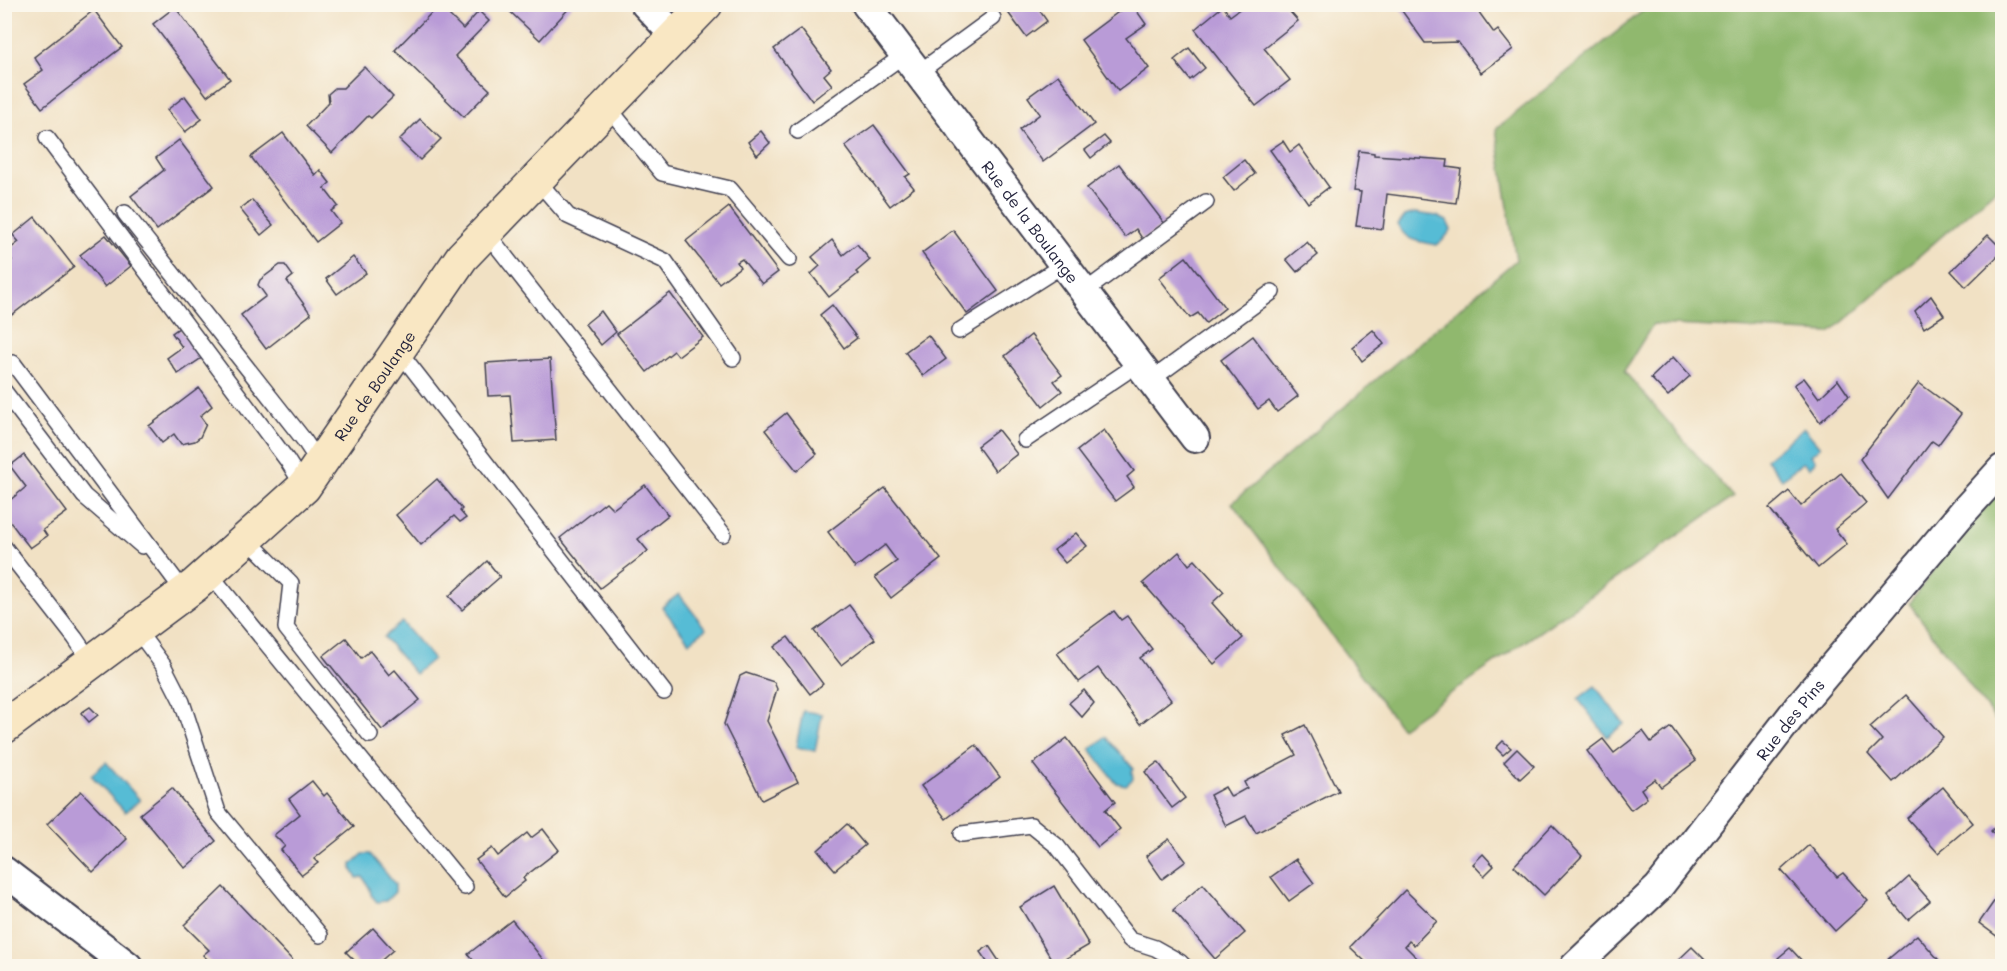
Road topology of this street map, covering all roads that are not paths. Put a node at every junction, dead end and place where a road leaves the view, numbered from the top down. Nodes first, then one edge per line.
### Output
1 (645, 4) edge
2 (706, 4) edge
3 (866, 4) edge
4 (993, 18) dead end
5 (675, 36) junction
6 (911, 64) junction
7 (607, 106) junction
8 (798, 131) dead end
9 (47, 138) dead end
10 (536, 179) junction
11 (1206, 202) dead end
12 (125, 213) dead end
13 (486, 232) junction
14 (789, 259) dead end
15 (1063, 265) junction
16 (1084, 292) junction
17 (1272, 292) dead end
18 (960, 331) dead end
19 (398, 350) junction
20 (733, 358) dead end
21 (13, 363) dead end
22 (1144, 372) junction
23 (4, 391) edge
24 (1195, 438) dead end
25 (1025, 440) dead end
26 (2002, 469) edge
27 (312, 475) junction
28 (723, 534) dead end
29 (247, 538) junction
30 (4, 547) edge
31 (165, 566) junction
32 (197, 583) junction
33 (137, 630) junction
34 (92, 663) junction
35 (664, 692) dead end
36 (4, 727) edge
37 (370, 735) dead end
38 (962, 834) dead end
39 (4, 871) edge
40 (465, 887) dead end
41 (320, 935) dead end
42 (128, 966) edge
43 (1184, 966) edge
44 (1575, 966) edge

1 - 5 street
2 - 5 main road, Rue de Boulange
3 - 6 street, Rue de la Boulange
4 - 6 lane
5 - 7 main road, Rue de Boulange
6 - 8 lane
6 - 15 street, Rue de la Boulange
7 - 10 main road, Rue de Boulange
7 - 14 lane
9 - 27 lane
10 - 13 main road, Rue de Boulange
10 - 20 lane
11 - 16 lane
12 - 27 lane
13 - 19 main road, Rue de Boulange
13 - 28 lane
15 - 16 street, Rue de la Boulange
15 - 18 lane
16 - 22 street, Rue de la Boulange
17 - 22 lane
19 - 27 main road, Rue de Boulange
19 - 35 lane
21 - 31 lane
22 - 24 street, Rue de la Boulange
22 - 25 lane
23 - 31 lane
26 - 44 street, Rue des Pins
27 - 29 main road, Rue de Boulange
29 - 32 main road, Rue de Boulange
29 - 37 lane
30 - 34 lane
31 - 32 lane
32 - 33 main road, Rue de Boulange
32 - 40 lane
33 - 34 main road, Rue de Boulange
33 - 41 lane
34 - 36 main road, Rue de Boulange
38 - 43 lane
39 - 42 street

